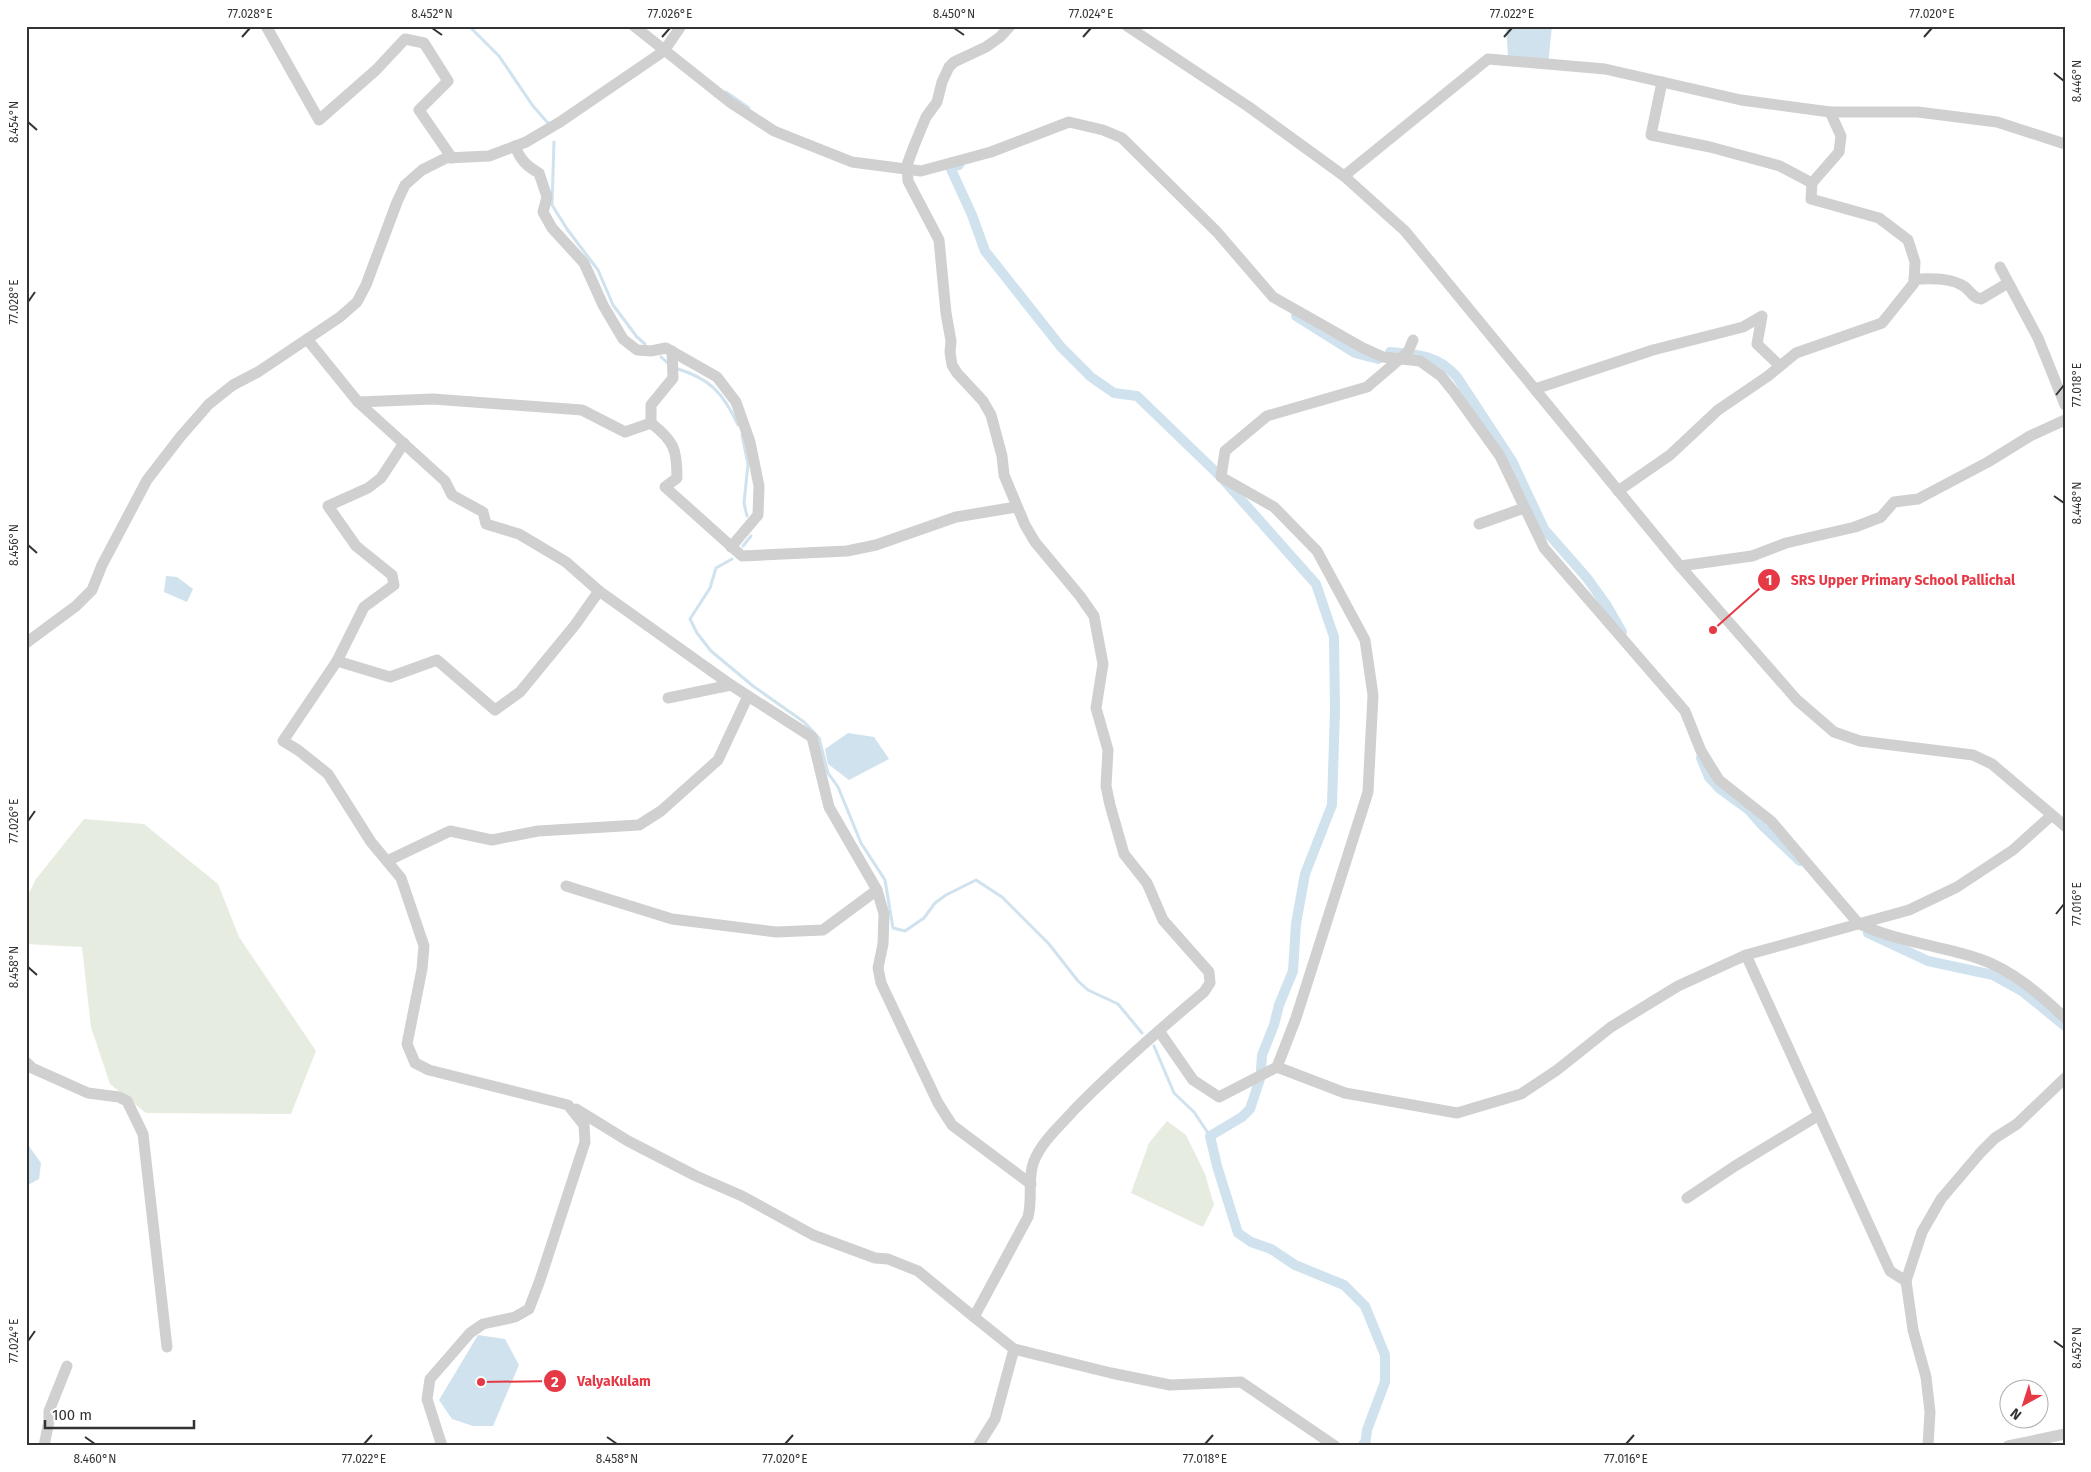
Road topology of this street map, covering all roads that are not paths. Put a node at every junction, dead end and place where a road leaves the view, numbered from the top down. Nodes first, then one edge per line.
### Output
1 (266, 26) edge
2 (634, 26) edge
3 (681, 26) edge
4 (1010, 26) edge
5 (1128, 26) edge
6 (664, 51) junction
7 (1662, 82) junction
8 (1830, 112) junction
9 (2065, 144) edge
10 (514, 146) junction
11 (452, 158) junction
12 (908, 170) junction
13 (1344, 176) junction
14 (1812, 183) junction
15 (2000, 268) dead end
16 (1914, 279) junction
17 (2008, 283) junction
18 (307, 339) junction
19 (1413, 340) dead end
20 (672, 351) junction
21 (1400, 359) junction
22 (1780, 366) junction
23 (1535, 389) junction
24 (358, 402) junction
25 (2065, 405) edge
26 (2065, 420) edge
27 (651, 423) junction
28 (404, 444) junction
29 (1618, 491) junction
30 (1016, 507) junction
31 (1524, 508) junction
32 (1479, 524) dead end
33 (731, 547) junction
34 (1680, 566) junction
35 (599, 592) junction
36 (26, 643) edge
37 (337, 660) junction
38 (731, 685) junction
39 (748, 696) junction
40 (668, 698) dead end
41 (2052, 815) junction
42 (2065, 826) edge
43 (387, 861) junction
44 (566, 886) dead end
45 (877, 890) junction
46 (1858, 923) junction
47 (1746, 955) junction
48 (2065, 1018) edge
49 (1159, 1031) junction
50 (26, 1062) edge
51 (1277, 1067) junction
52 (2065, 1078) edge
53 (568, 1105) junction
54 (1819, 1115) junction
55 (1031, 1184) junction
56 (1686, 1198) dead end
57 (1906, 1281) junction
58 (974, 1317) junction
59 (167, 1347) dead end
60 (1014, 1349) junction
61 (67, 1366) dead end
62 (2065, 1434) edge
63 (44, 1446) edge
64 (442, 1446) edge
65 (978, 1446) edge
66 (1335, 1446) edge
67 (1928, 1446) edge
68 (2008, 1446) edge

1 - 11 street
2 - 6 street
3 - 6 street
4 - 12 street
5 - 13 street
6 - 10 street
6 - 12 street
7 - 8 street
7 - 13 street
7 - 14 street
8 - 9 street
8 - 14 street
10 - 11 street
10 - 20 street
11 - 18 street
12 - 21 street
12 - 30 street
13 - 23 street
14 - 16 street
15 - 17 street
16 - 17 street
16 - 22 street
17 - 25 street
18 - 24 street
18 - 36 street
19 - 21 street
20 - 27 street
20 - 33 street
21 - 31 street
21 - 51 street
22 - 23 street
22 - 29 street
23 - 29 street
24 - 27 street
24 - 28 street
26 - 34 street
27 - 33 street
28 - 35 street
28 - 37 street
29 - 34 street
30 - 33 street
30 - 49 street
31 - 32 street
31 - 46 street
34 - 41 street
35 - 37 street
35 - 38 street
37 - 43 street
38 - 39 street
38 - 40 street
39 - 43 street
39 - 45 street
41 - 42 street
41 - 46 street
43 - 53 street
44 - 45 street
45 - 55 street
46 - 47 street
46 - 48 street
47 - 51 street
47 - 54 street
49 - 51 street
49 - 55 street
50 - 59 street
52 - 57 street
53 - 58 street
53 - 64 street
54 - 56 street
54 - 57 street
55 - 58 street
57 - 67 street
58 - 60 street
60 - 65 street
60 - 66 street
61 - 63 street
62 - 68 street

